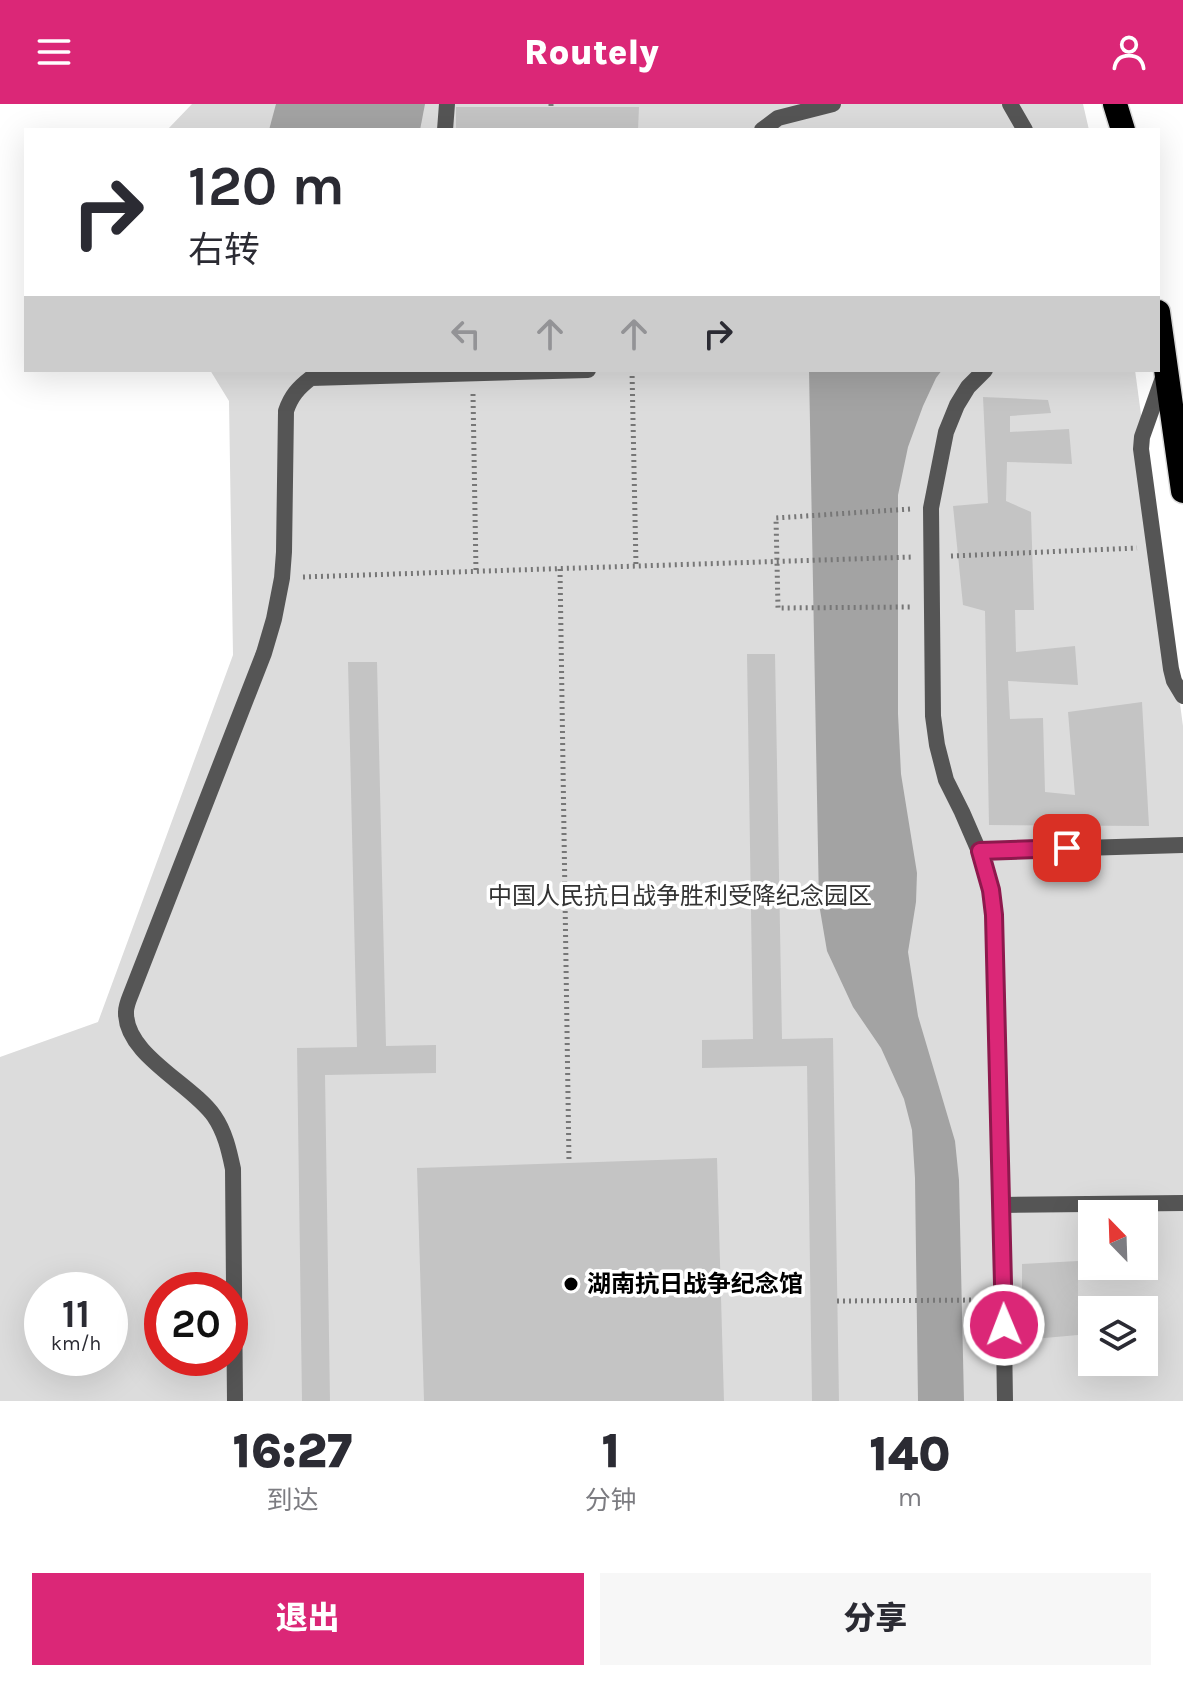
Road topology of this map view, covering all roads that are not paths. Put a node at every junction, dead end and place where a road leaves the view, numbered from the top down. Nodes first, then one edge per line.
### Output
1 (447, 104) edge
2 (833, 104) edge
3 (1010, 104) edge
4 (1115, 104) edge
5 (445, 128) edge
6 (763, 128) edge
7 (1024, 128) edge
8 (1122, 128) edge
9 (1160, 326) edge
10 (1166, 370) junction
11 (511, 372) edge
12 (983, 372) edge
13 (311, 374) edge
14 (1183, 491) edge
15 (1183, 696) edge
16 (1183, 845) edge
17 (980, 851) junction
18 (1183, 1203) edge
19 (1002, 1205) junction
20 (235, 1401) edge
21 (1005, 1401) edge

1 - 5 lane
2 - 6 lane
3 - 7 lane
4 - 8 highway
9 - 10 highway
10 - 14 highway
10 - 15 lane
11 - 13 lane
12 - 17 lane
13 - 20 lane
16 - 17 lane
17 - 19 lane
18 - 19 lane
19 - 21 lane

